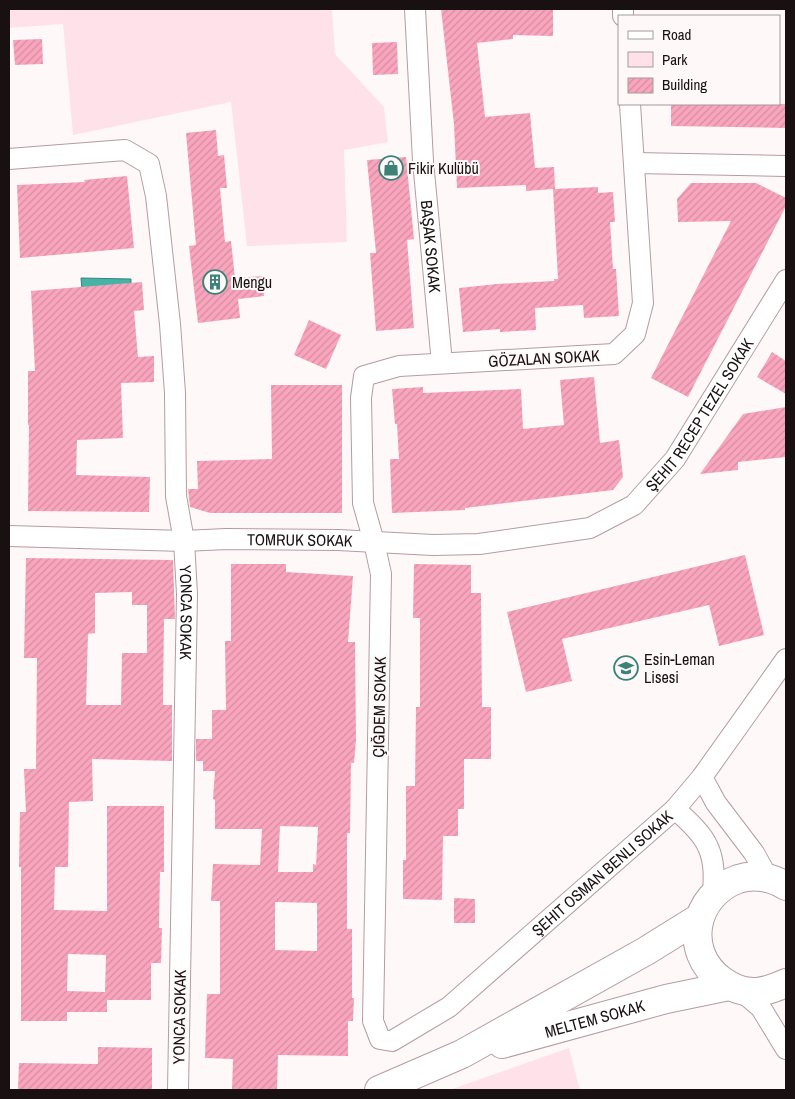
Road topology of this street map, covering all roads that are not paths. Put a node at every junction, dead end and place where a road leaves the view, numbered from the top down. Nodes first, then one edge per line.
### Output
1 (415, 9) edge
2 (630, 105) edge
3 (9, 158) edge
4 (635, 163) junction
5 (786, 166) edge
6 (786, 280) edge
7 (442, 363) junction
8 (364, 376) joint
9 (590, 528) joint
10 (9, 536) edge
11 (184, 541) junction
12 (374, 542) junction
13 (786, 659) edge
14 (702, 777) junction
15 (675, 809) junction
16 (780, 882) edge
17 (714, 894) junction
18 (699, 918) junction
19 (786, 983) edge
20 (734, 988) junction
21 (380, 1039) joint
22 (786, 1049) edge
23 (462, 1054) junction
24 (391, 1088) edge
25 (178, 1090) edge

1 - 7 street, BAŞAK SOKAK
2 - 4 street, GÖZALAN SOKAK
3 - 11 street, YONCA SOKAK
4 - 5 street
4 - 7 street, GÖZALAN SOKAK
6 - 9 street, ŞEHIT RECEP TEZEL SOKAK
7 - 8 street, GÖZALAN SOKAK
8 - 12 street, ÇIĞDEM SOKAK
9 - 12 street, TOMRUK SOKAK
10 - 11 street, TOMRUK SOKAK
11 - 12 street, TOMRUK SOKAK
11 - 25 street, YONCA SOKAK
12 - 21 street, ÇIĞDEM SOKAK
13 - 14 street, ŞEHIT OSMAN BENLI SOKAK
14 - 15 street, ŞEHIT OSMAN BENLI SOKAK
14 - 16 street
15 - 17 street
15 - 21 street, ŞEHIT OSMAN BENLI SOKAK
16 - 17 main road
17 - 18 main road
18 - 20 main road
18 - 23 main road, MELTEM SOKAK
19 - 20 main road, MELTEM SOKAK
20 - 22 street
20 - 23 main road, MELTEM SOKAK
23 - 24 main road, MELTEM SOKAK

